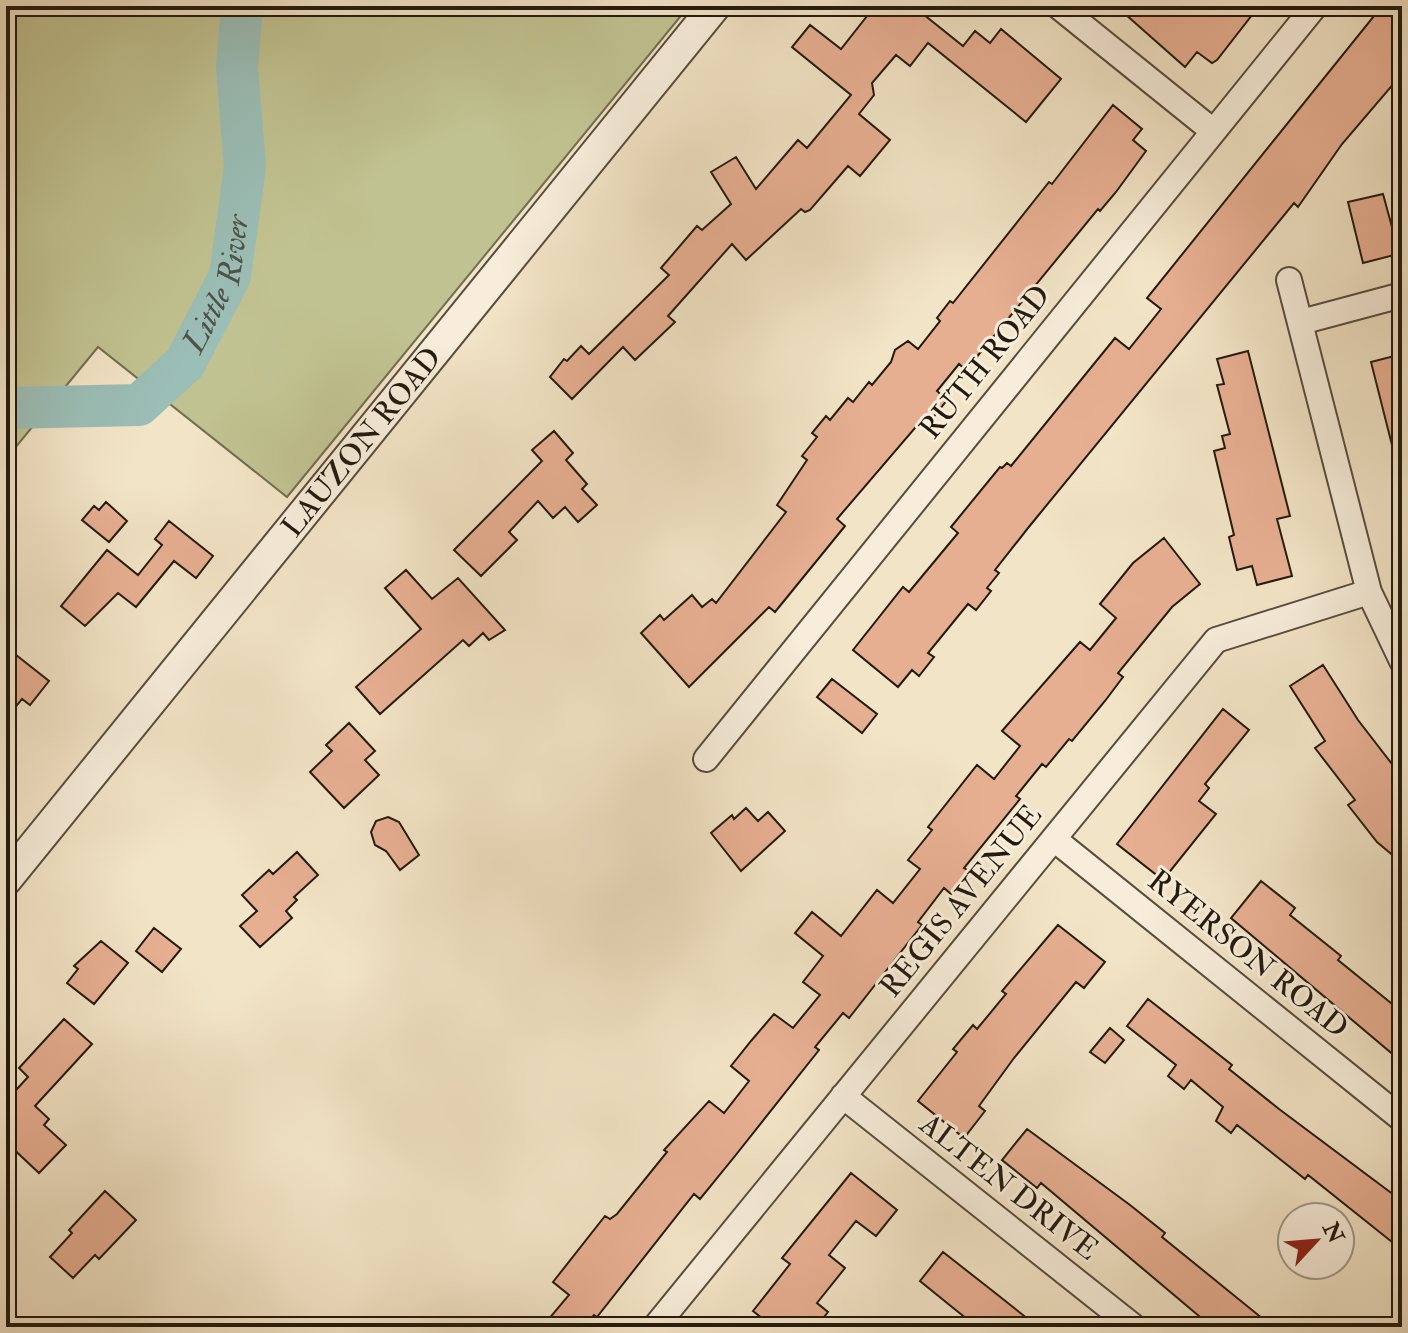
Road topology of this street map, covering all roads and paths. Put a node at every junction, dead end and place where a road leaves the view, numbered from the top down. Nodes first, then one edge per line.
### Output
1 (715, 6) edge
2 (1058, 6) edge
3 (1315, 6) edge
4 (1213, 131) junction
5 (1289, 280) dead end
6 (1402, 295) edge
7 (1301, 322) junction
8 (1369, 592) junction
9 (1402, 661) edge
10 (706, 759) dead end
11 (1054, 839) junction
12 (6, 880) edge
13 (843, 1096) junction
14 (1402, 1119) edge
15 (655, 1327) edge
16 (1134, 1327) edge

1 - 12 street, LAUZON ROAD
2 - 4 street
3 - 4 street, RUTH ROAD
4 - 10 street, RUTH ROAD
5 - 7 street
6 - 7 street
7 - 8 street
8 - 9 street
8 - 11 street, REGIS AVENUE
11 - 13 street, REGIS AVENUE
11 - 14 street, RYERSON ROAD
13 - 15 street, REGIS AVENUE
13 - 16 street, ALTEN DRIVE

